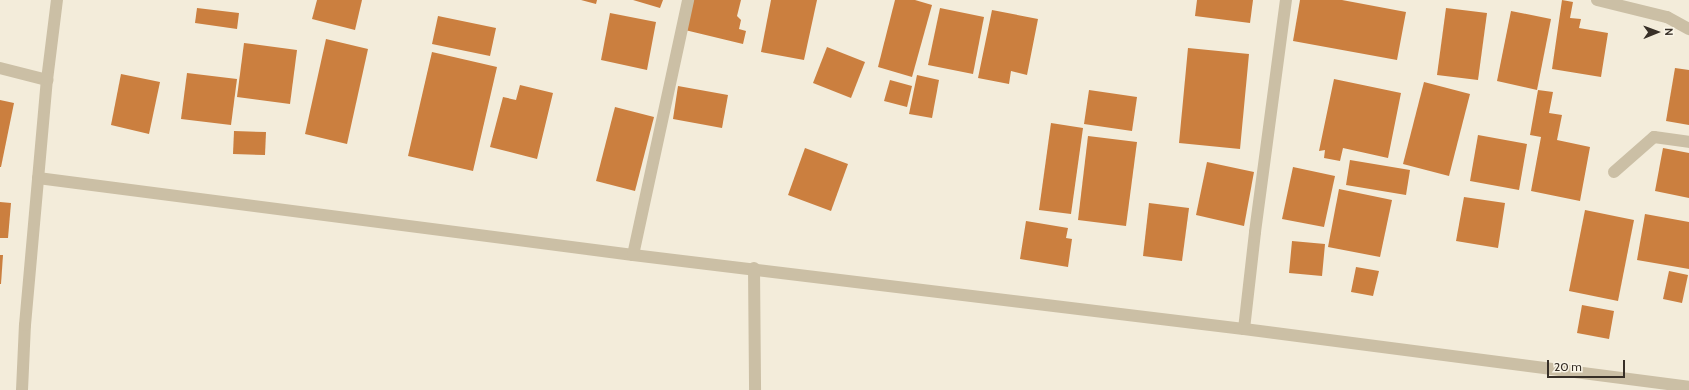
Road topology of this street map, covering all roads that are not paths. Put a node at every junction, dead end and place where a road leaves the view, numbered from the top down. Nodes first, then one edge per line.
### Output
1 (57, 0) edge
2 (688, 0) edge
3 (1286, 0) edge
4 (1598, 0) edge
5 (1689, 29) edge
6 (0, 68) edge
7 (47, 80) junction
8 (1689, 142) edge
9 (1614, 172) dead end
10 (38, 178) junction
11 (633, 255) junction
12 (754, 268) junction
13 (1244, 329) junction
14 (1689, 387) edge
15 (22, 390) edge
16 (755, 390) edge

1 - 7 street
2 - 11 street
3 - 13 street
4 - 5 street
6 - 7 street
7 - 10 street
8 - 9 street
10 - 11 street
10 - 15 street
11 - 12 street
12 - 13 street
12 - 16 street
13 - 14 street

